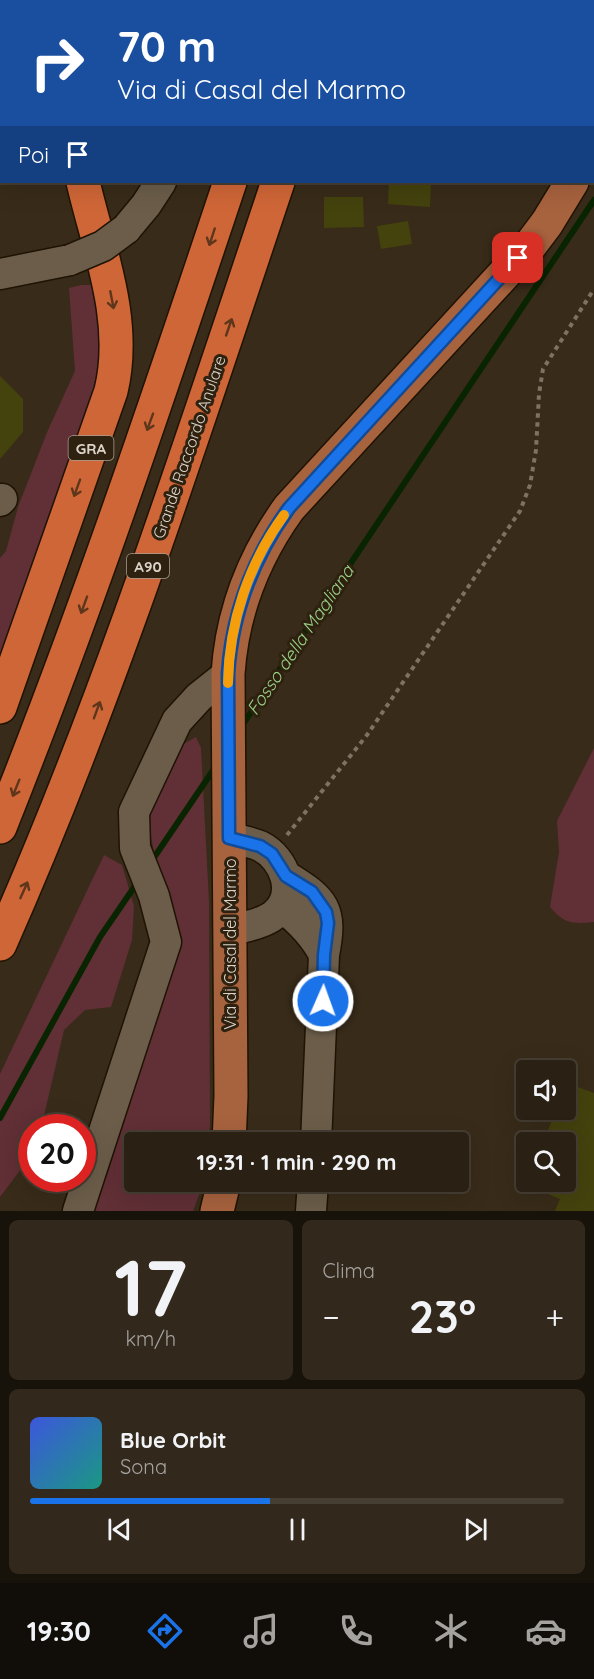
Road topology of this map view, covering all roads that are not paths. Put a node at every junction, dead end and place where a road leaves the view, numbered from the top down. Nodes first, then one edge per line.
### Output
1 (83, 183) edge
2 (160, 183) edge
3 (230, 183) edge
4 (278, 183) edge
5 (571, 183) edge
6 (0, 274) edge
7 (228, 682) junction
8 (0, 706) edge
9 (0, 827) edge
10 (229, 830) junction
11 (279, 865) junction
12 (282, 907) junction
13 (230, 931) junction
14 (0, 944) edge
15 (324, 955) junction
16 (229, 1132) edge
17 (316, 1132) edge
18 (222, 1192) edge
19 (312, 1192) edge
20 (78, 1211) edge
21 (218, 1211) edge
22 (311, 1211) edge

1 -> 8 highway, GRA
2 - 6 street, bridge
3 -> 9 highway, A90
14 -> 4 highway, Grande Raccordo Anulare / A90
5 - 7 main road, Via di Casal del Marmo
7 - 10 main road, Via di Casal del Marmo
7 - 20 street
10 - 11 street
10 - 13 main road, Via di Casal del Marmo
11 - 12 street
11 - 15 street
12 - 13 street
12 - 15 street
13 - 16 main road, Via di Casal del Marmo
15 - 17 street
18 - 21 main road
19 - 22 street

